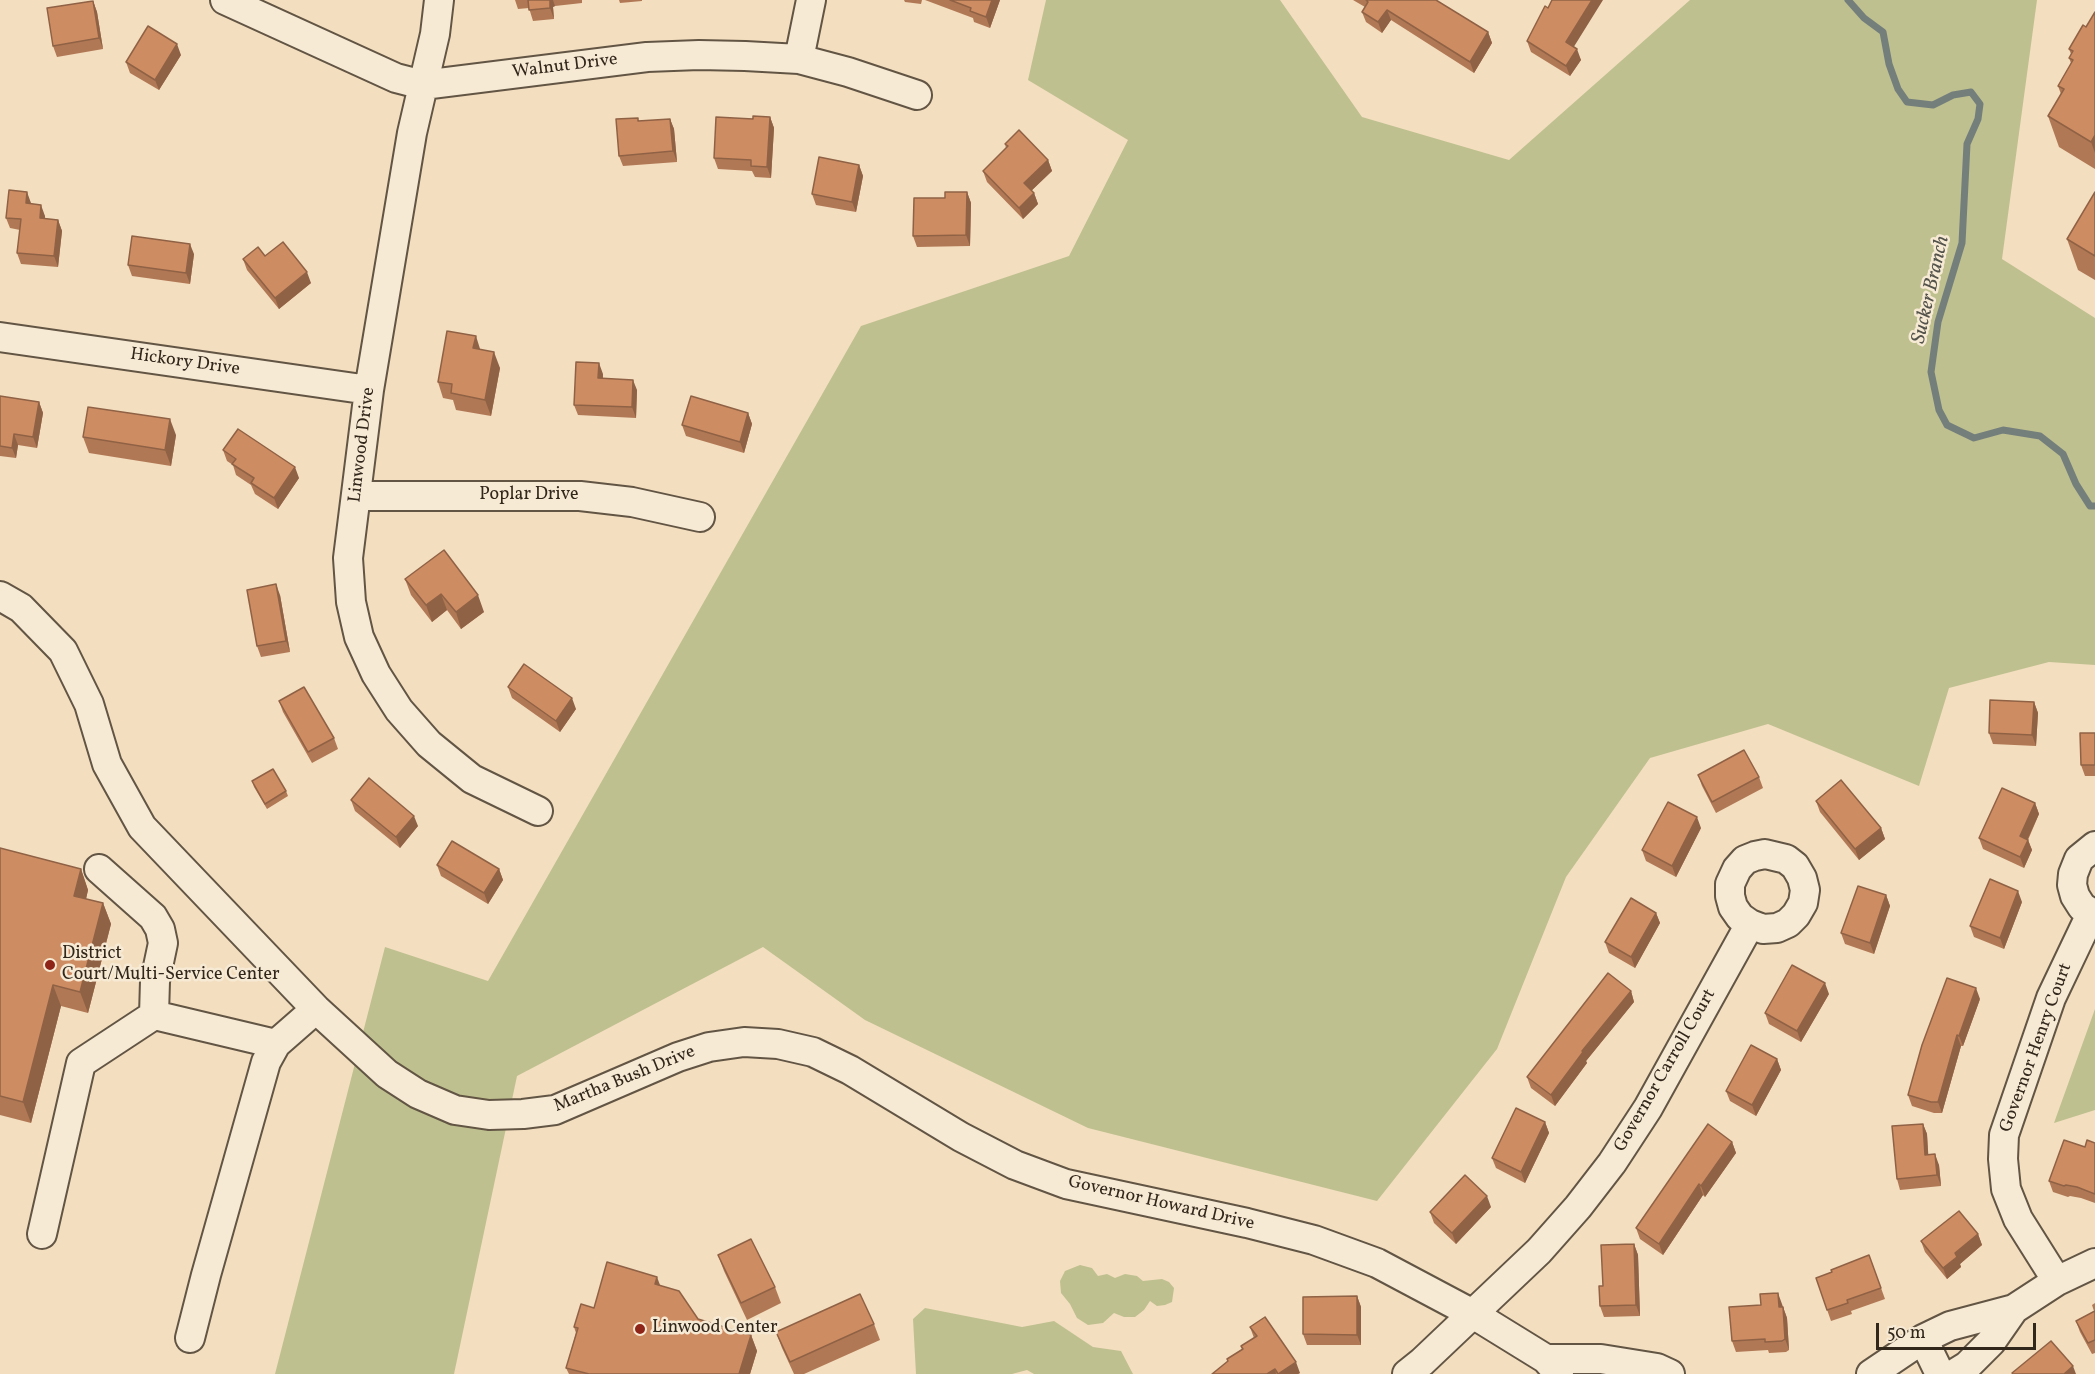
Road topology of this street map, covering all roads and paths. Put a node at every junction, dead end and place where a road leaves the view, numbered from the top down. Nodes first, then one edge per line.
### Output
1 (225, 0) edge
2 (439, 0) edge
3 (811, 0) edge
4 (799, 59) junction
5 (423, 85) junction
6 (917, 95) dead end
7 (0, 337) edge
8 (369, 390) junction
9 (356, 496) junction
10 (700, 517) dead end
11 (0, 596) edge
12 (538, 811) dead end
13 (2095, 846) edge
14 (99, 869) dead end
15 (2093, 914) edge
16 (1750, 924) dead end
17 (316, 1009) junction
18 (154, 1015) junction
19 (276, 1044) junction
20 (778, 1044) joint
21 (42, 1234) dead end
22 (2095, 1263) edge
23 (2057, 1281) junction
24 (2014, 1309) junction
25 (1473, 1314) junction
26 (190, 1338) dead end
27 (1923, 1339) junction
28 (1552, 1366) edge
29 (1626, 1368) edge
30 (1407, 1374) edge
31 (1670, 1374) edge
32 (1871, 1374) edge
33 (1940, 1374) edge
34 (1954, 1374) edge

1 - 5 street, Walnut Drive
2 - 5 street, Linwood Drive
3 - 4 street
4 - 5 street, Walnut Drive
4 - 6 street, Walnut Drive
5 - 8 street, Linwood Drive
7 - 8 street, Hickory Drive
8 - 9 street, Linwood Drive
9 - 10 street, Poplar Drive
9 - 12 street, Linwood Drive
11 - 17 street, Martha Bush Drive
13 - 15 street, Governor Henry Court
14 - 18 street
15 - 23 street, Governor Henry Court
16 - 25 street, Governor Carroll Court
17 - 19 street
17 - 20 street, Martha Bush Drive
18 - 19 street
18 - 21 street
19 - 26 street
20 - 25 street, Governor Howard Drive
22 - 23 street
23 - 24 street
24 - 27 street
24 - 34 street
25 - 28 street, Governor Howard Drive
25 - 30 street, Governor Carroll Court
27 - 32 street
27 - 33 street
28 - 29 street, Governor Howard Drive
29 - 31 street, Governor Howard Drive

